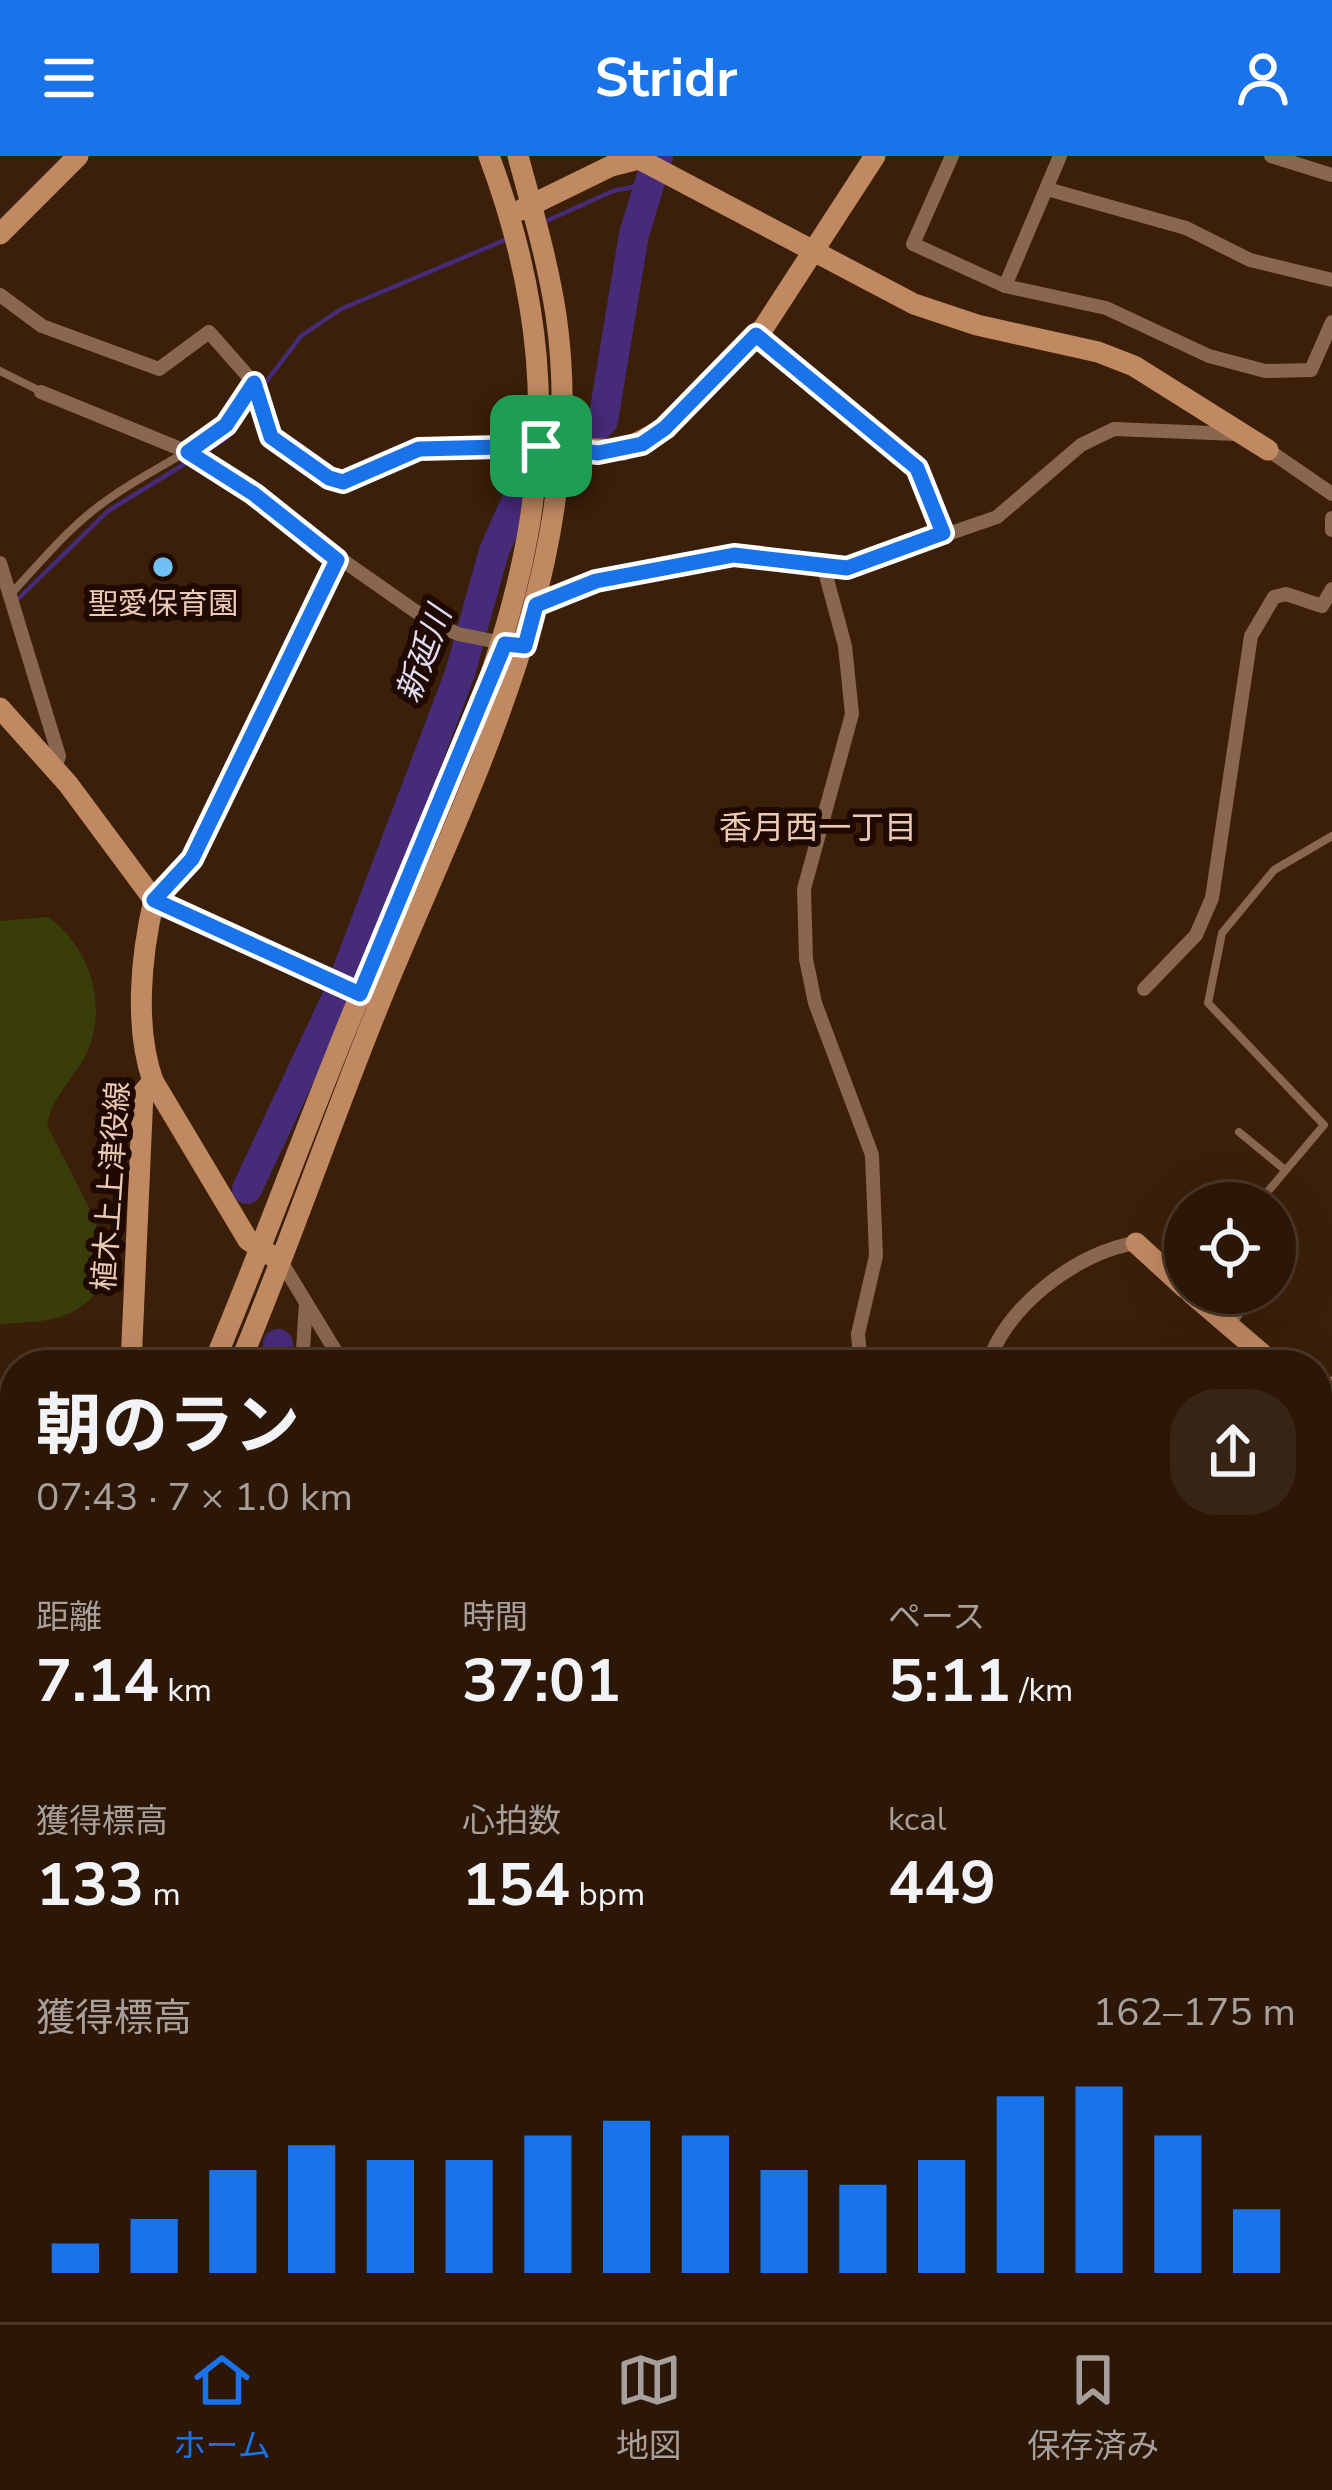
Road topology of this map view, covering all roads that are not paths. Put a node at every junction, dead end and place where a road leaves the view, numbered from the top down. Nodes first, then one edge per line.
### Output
1 (78, 156) edge
2 (489, 156) edge
3 (518, 156) edge
4 (875, 156) edge
5 (952, 156) edge
6 (1060, 156) edge
7 (1271, 156) edge
8 (639, 159) edge
9 (1332, 175) edge
10 (1047, 189) junction
11 (531, 205) junction
12 (507, 216) junction
13 (4, 224) edge
14 (814, 253) junction
15 (1332, 280) edge
16 (1005, 286) junction
17 (0, 295) edge
18 (1332, 322) edge
19 (756, 335) junction
20 (0, 370) edge
21 (254, 383) junction
22 (41, 392) joint
23 (1236, 434) junction
24 (550, 448) junction
25 (1268, 450) joint
26 (188, 452) junction
27 (1332, 494) edge
28 (943, 533) junction
29 (337, 560) junction
30 (0, 562) edge
31 (824, 568) junction
32 (1332, 589) edge
33 (5, 599) edge
34 (536, 605) junction
35 (515, 645) junction
36 (0, 708) edge
37 (55, 768) junction
38 (1332, 836) edge
39 (154, 900) junction
40 (1144, 989) dead end
41 (370, 998) junction
42 (153, 1081) junction
43 (1239, 1132) dead end
44 (1284, 1169) junction
45 (1274, 1182) edge
46 (1136, 1243) joint
47 (262, 1247) junction
48 (282, 1263) junction
49 (1164, 1268) edge
50 (306, 1304) junction
51 (1214, 1314) edge
52 (1238, 1314) edge
53 (1229, 1328) junction
54 (132, 1350) edge
55 (219, 1350) edge
56 (245, 1350) edge
57 (303, 1350) edge
58 (335, 1350) edge
59 (860, 1350) edge
60 (996, 1350) edge
61 (1256, 1350) edge

1 - 13 street
2 - 12 street
3 - 11 street
4 - 14 street
5 - 16 street
6 - 10 street
7 - 9 street
8 - 11 street
8 - 14 street
10 - 15 street
10 - 16 street
11 - 12 street
11 - 24 street
12 - 24 street
14 - 19 street
14 - 23 street
16 - 18 street
17 - 21 street
19 - 24 street
19 - 28 street
20 - 22 lane
21 - 24 street
21 - 26 lane
22 - 26 street
23 - 25 street
23 - 28 street
24 - 34 street
24 - 35 street
25 - 27 street
26 - 29 street
26 - 33 lane
28 - 31 street
29 - 35 street
29 - 39 street
30 - 33 street
31 - 34 street
31 - 59 street
32 - 40 street
33 - 37 street
34 - 35 street
35 - 41 street
36 - 37 street
37 - 39 street
38 - 44 lane
39 - 41 street
39 - 42 street, 植木上上津役線
41 - 47 street
41 - 48 street
42 - 47 street
42 - 54 street, 植木上上津役線
43 - 44 lane
44 - 45 lane
46 - 49 street
46 - 60 street
47 - 48 street
47 - 55 street
48 - 50 street
48 - 56 street
50 - 57 street
50 - 58 street
51 - 53 street
52 - 53 lane
53 - 61 street

